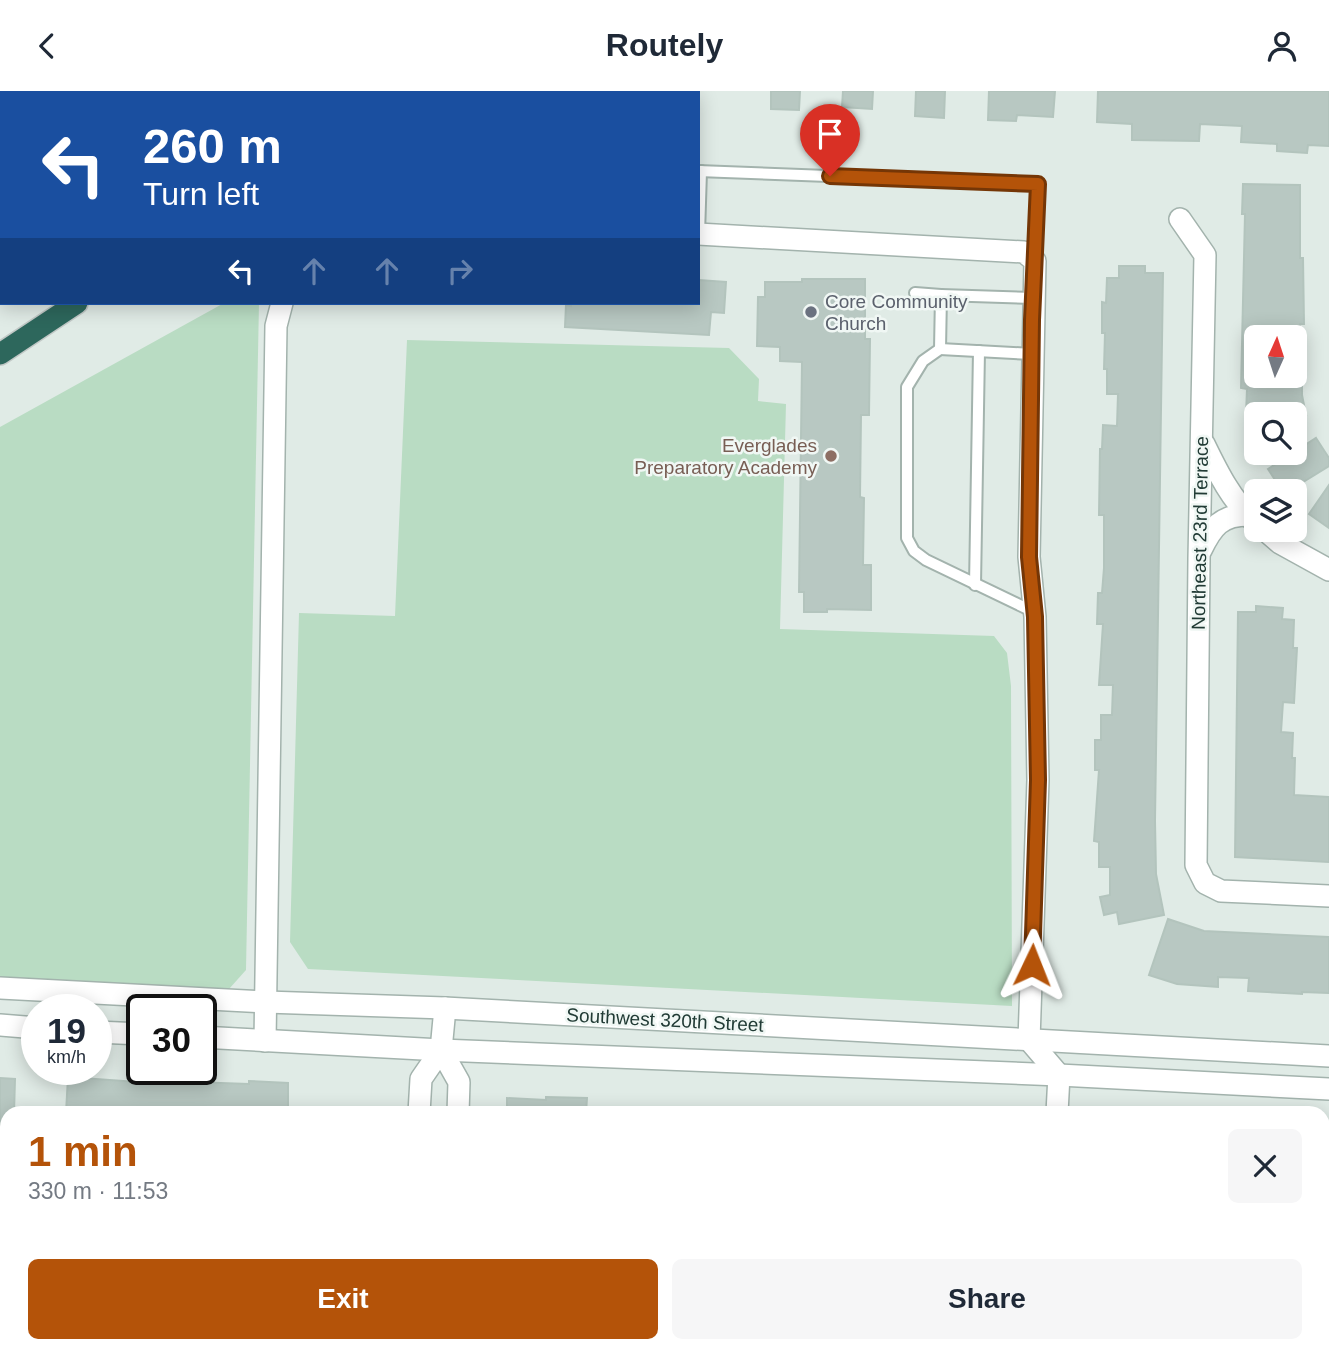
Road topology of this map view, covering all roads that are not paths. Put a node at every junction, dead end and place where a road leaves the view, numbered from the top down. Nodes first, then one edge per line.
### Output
1 (700, 171) edge
2 (1180, 219) dead end
3 (700, 234) edge
4 (1034, 261) junction
5 (915, 293) dead end
6 (941, 295) junction
7 (1033, 297) junction
8 (74, 305) edge
9 (281, 305) edge
10 (940, 349) junction
11 (979, 351) junction
12 (0, 354) edge
13 (1032, 354) junction
14 (1201, 439) junction
15 (1244, 509) edge
16 (1244, 517) edge
17 (1279, 542) edge
18 (1199, 559) junction
19 (1329, 571) edge
20 (975, 585) junction
21 (1034, 612) junction
22 (1329, 896) edge
23 (0, 988) edge
24 (266, 1002) junction
25 (445, 1008) junction
26 (0, 1025) edge
27 (21, 1027) edge
28 (217, 1038) edge
29 (1029, 1040) junction
30 (265, 1041) junction
31 (441, 1050) junction
32 (1329, 1056) edge
33 (1059, 1075) junction
34 (1329, 1089) edge
35 (419, 1106) edge
36 (458, 1106) edge
37 (1058, 1106) edge

1 - 4 lane
2 - 14 street, Northeast 23rd Terrace
3 - 4 street
4 - 7 street
5 - 6 lane
6 - 7 lane
6 - 10 lane
7 - 13 street
8 - 12 highway
9 - 24 street
10 - 11 lane
10 - 20 lane
11 - 13 lane
11 - 20 lane
13 - 21 street
14 - 15 street
14 - 18 street, Northeast 23rd Terrace
16 - 18 street
17 - 19 street
18 - 22 street, Northeast 23rd Terrace
20 - 21 lane
21 - 29 street
23 - 24 street, Southwest 320th Street
24 - 25 street, Southwest 320th Street
24 - 30 street
25 - 29 street, Southwest 320th Street
25 - 31 street
26 - 27 street
28 - 30 street, Southwest 320th Street
29 - 32 street, Southwest 320th Street
29 - 33 street
30 - 31 street, Southwest 320th Street
31 - 33 street, Southwest 320th Street
31 - 35 street
31 - 36 street
33 - 34 street, Southwest 320th Street
33 - 37 street

